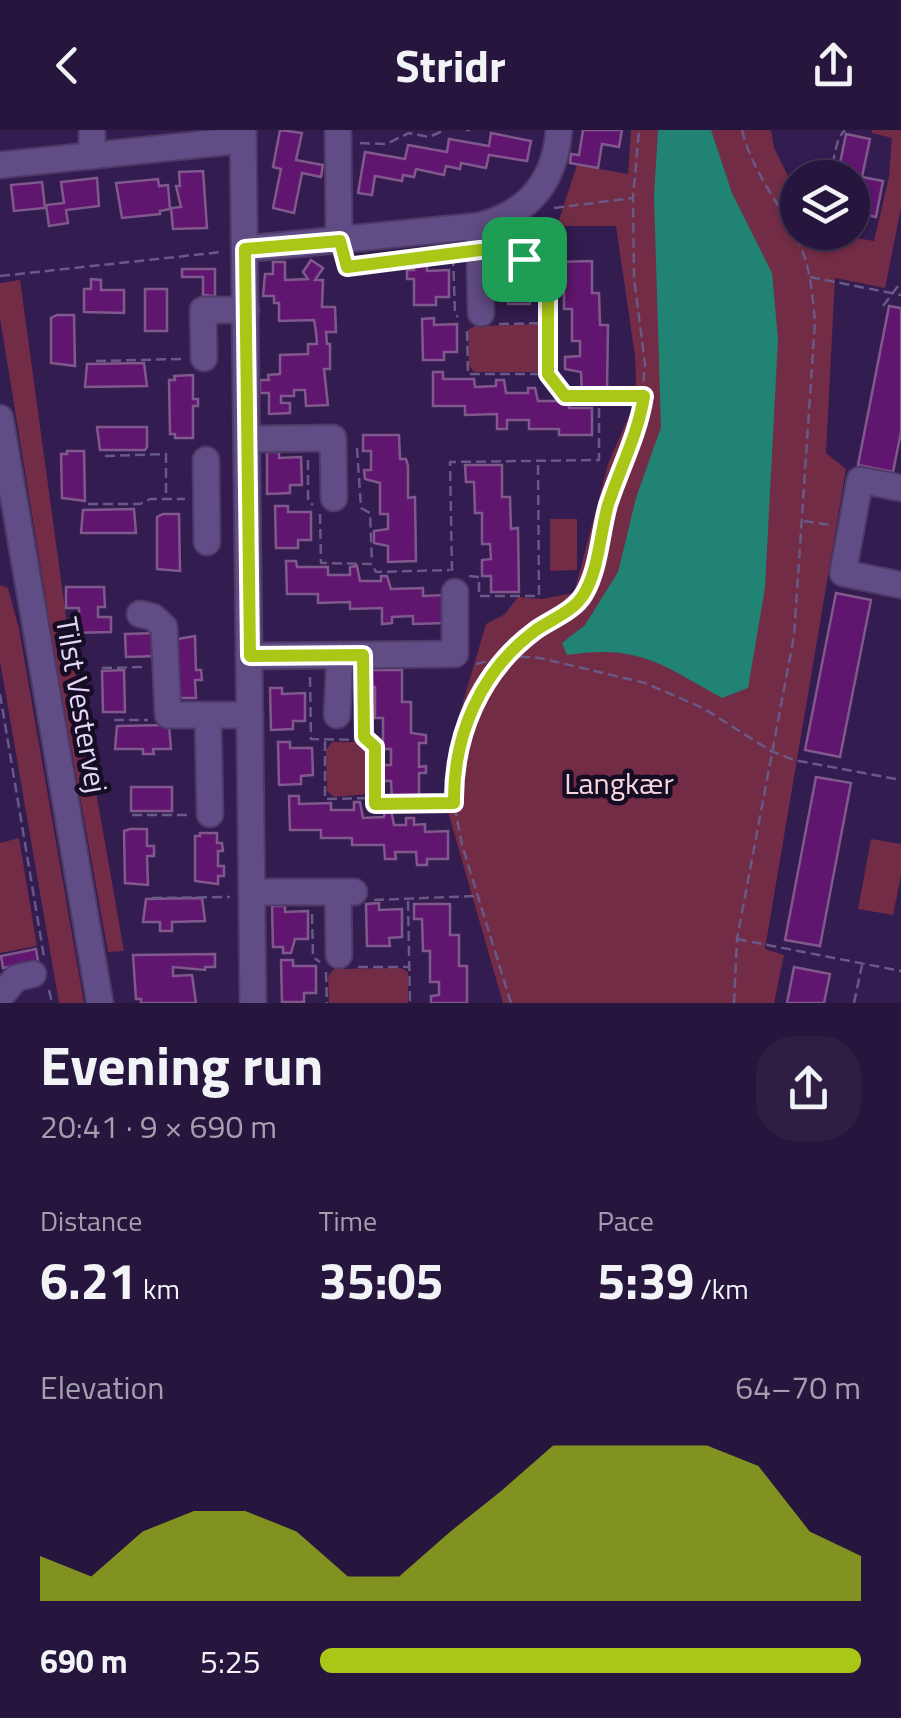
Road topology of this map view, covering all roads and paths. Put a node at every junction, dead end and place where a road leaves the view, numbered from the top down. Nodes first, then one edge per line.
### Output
1 (445, 130) edge
2 (559, 130) edge
3 (639, 130) edge
4 (742, 130) edge
5 (845, 130) edge
6 (243, 135) edge
7 (338, 138) edge
8 (92, 143) edge
9 (833, 160) edge
10 (0, 165) edge
11 (633, 198) junction
12 (552, 208) dead end
13 (780, 208) edge
14 (480, 238) junction
15 (340, 241) junction
16 (245, 249) junction
17 (802, 250) edge
18 (454, 255) junction
19 (0, 276) edge
20 (810, 277) junction
21 (901, 282) edge
22 (894, 292) junction
23 (901, 295) edge
24 (883, 306) dead end
25 (246, 310) junction
26 (490, 318) joint
27 (548, 323) junction
28 (204, 358) joint
29 (96, 361) dead end
30 (548, 374) junction
31 (599, 396) junction
32 (644, 396) junction
33 (0, 418) edge
34 (308, 438) junction
35 (247, 439) junction
36 (333, 448) junction
37 (105, 456) dead end
38 (206, 460) dead end
39 (538, 461) junction
40 (901, 488) edge
41 (248, 493) junction
42 (207, 496) junction
43 (334, 498) dead end
44 (166, 499) junction
45 (88, 504) dead end
46 (804, 521) junction
47 (851, 528) junction
48 (208, 542) dead end
49 (12, 561) edge
50 (372, 564) junction
51 (453, 579) junction
52 (901, 585) edge
53 (140, 614) dead end
54 (455, 654) junction
55 (351, 655) junction
56 (250, 656) junction
57 (509, 656) junction
58 (165, 666) junction
59 (102, 668) dead end
60 (0, 694) edge
61 (338, 714) dead end
62 (168, 715) junction
63 (250, 715) junction
64 (208, 716) junction
65 (114, 720) dead end
66 (325, 740) dead end
67 (771, 751) junction
68 (901, 780) edge
69 (374, 798) junction
70 (454, 803) junction
71 (210, 814) joint
72 (132, 815) dead end
73 (346, 892) junction
74 (252, 895) junction
75 (477, 896) junction
76 (152, 898) dead end
77 (408, 899) junction
78 (737, 939) junction
79 (348, 961) joint
80 (862, 964) junction
81 (409, 966) junction
82 (901, 971) edge
83 (42, 975) junction
84 (0, 997) edge
85 (52, 1003) edge
86 (100, 1003) edge
87 (253, 1003) edge
88 (410, 1003) edge
89 (511, 1003) edge
90 (734, 1003) edge
91 (854, 1003) edge

1 - 7 path
2 - 14 street
3 - 11 path
4 - 13 path
5 - 9 path
6 - 8 street
6 - 16 street
7 - 15 street
8 - 10 street
11 - 12 path
11 - 32 path
14 - 15 street
14 - 18 path
14 - 26 street
14 - 27 path
15 - 16 street
15 - 18 path
16 - 19 path
16 - 25 street
17 - 20 path
18 - 30 path
20 - 22 path
20 - 46 path
21 - 22 path
22 - 23 path
22 - 24 path
25 - 28 street
25 - 35 street
26 - 27 path
27 - 30 path
28 - 29 path
30 - 31 path
31 - 32 path
31 - 39 path
32 - 57 path
33 - 49 street, Tilst Vestervej
34 - 35 street
34 - 36 street
34 - 50 path
35 - 41 street
36 - 43 street
36 - 50 path
37 - 44 path
38 - 42 street
39 - 51 path
39 - 51 path
40 - 47 street
41 - 42 street
41 - 56 street
42 - 44 path
42 - 48 street
44 - 45 path
46 - 47 path
46 - 67 path
47 - 52 street
49 - 86 street, Tilst Vestervej
50 - 51 path
51 - 54 street
53 - 58 street
54 - 55 street
54 - 57 path
55 - 56 street
55 - 61 street
55 - 69 path
56 - 63 street
57 - 67 path
57 - 70 path
58 - 59 path
58 - 62 street
60 - 83 path
62 - 64 street
62 - 65 path
63 - 64 street
63 - 74 street
64 - 71 street
66 - 69 path
67 - 68 path
67 - 78 path
69 - 70 path
70 - 75 path
71 - 72 path
73 - 74 street
73 - 77 path
73 - 79 street
74 - 76 path
74 - 87 street
75 - 77 path
75 - 89 path
77 - 81 path
78 - 80 path
78 - 90 path
79 - 81 path
80 - 82 path
80 - 91 path
81 - 88 path
83 - 84 street
83 - 85 path

